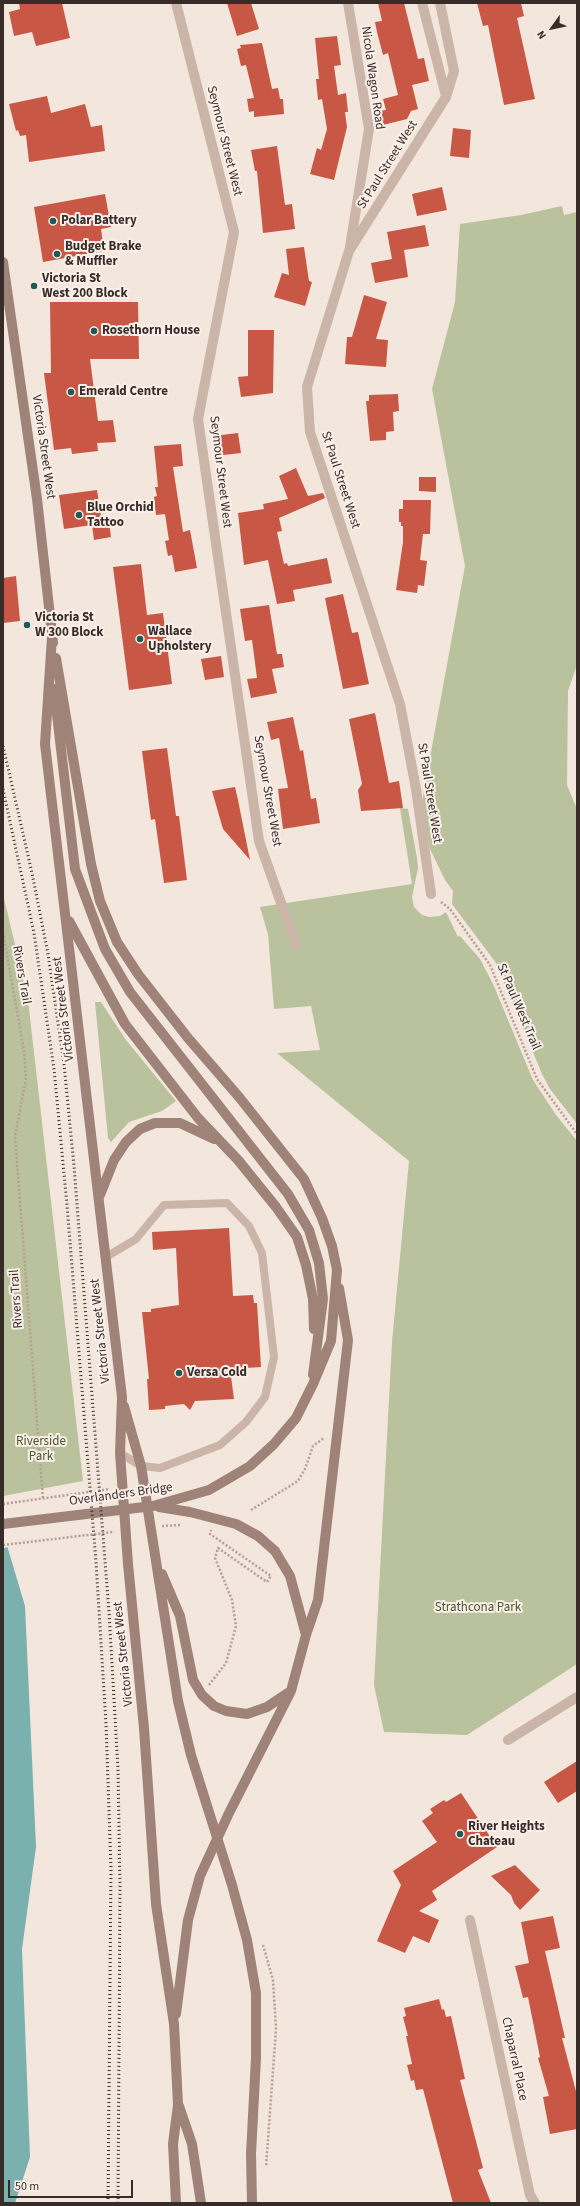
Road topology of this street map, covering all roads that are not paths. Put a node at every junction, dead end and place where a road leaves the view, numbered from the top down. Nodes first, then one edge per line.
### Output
1 (176, 3) edge
2 (348, 3) edge
3 (422, 3) edge
4 (440, 3) edge
5 (446, 97) junction
6 (349, 251) junction
7 (3, 262) edge
8 (52, 637) junction
9 (51, 667) junction
10 (432, 894) road end
11 (66, 915) junction
12 (296, 945) dead end
13 (218, 1141) junction
14 (100, 1196) junction
15 (106, 1257) junction
16 (337, 1270) junction
17 (315, 1356) junction
18 (313, 1384) junction
19 (122, 1397) junction
20 (274, 1444) joint
21 (120, 1453) junction
22 (141, 1466) junction
23 (153, 1506) junction
24 (3, 1524) edge
25 (156, 1559) junction
26 (306, 1635) junction
27 (291, 1691) junction
28 (577, 1697) edge
29 (508, 1740) dead end
30 (470, 1920) dead end
31 (174, 2024) junction
32 (178, 2105) junction
33 (176, 2203) edge
34 (201, 2203) edge
35 (252, 2203) edge
36 (535, 2203) edge

1 - 12 street, Seymour Street West
2 - 6 street, Nicola Wagon Road
3 - 5 street
4 - 5 street, St Paul Street West
5 - 6 street, St Paul Street West
6 - 10 street, St Paul Street West
7 - 8 main road, Victoria Street West
8 - 9 main road, Victoria Street West
8 - 16 main road, Victoria Street West
9 - 11 main road, Victoria Street West
9 - 17 main road
11 - 13 main road
11 - 14 main road, Victoria Street West
13 - 14 main road
13 - 17 main road
14 - 15 main road, Victoria Street West
15 - 19 main road, Victoria Street West
15 - 22 lane
16 - 18 main road, Victoria Street West
16 - 26 main road, Victoria Street West
17 - 18 main road
18 - 20 main road, Victoria Street West
19 - 21 main road, Victoria Street West
19 - 22 main road
20 - 23 main road, Overlanders Bridge
21 - 22 lane
21 - 31 main road, Victoria Street West
22 - 25 main road
23 - 24 main road, Overlanders Bridge
23 - 26 main road
25 - 27 main road
25 - 35 main road
26 - 27 main road, Victoria Street West
27 - 31 main road, Victoria Street West
28 - 29 street
30 - 36 street, Chaparral Place
31 - 32 main road, Victoria Street West
32 - 33 main road, Victoria Street West
32 - 34 main road, Victoria Street West

